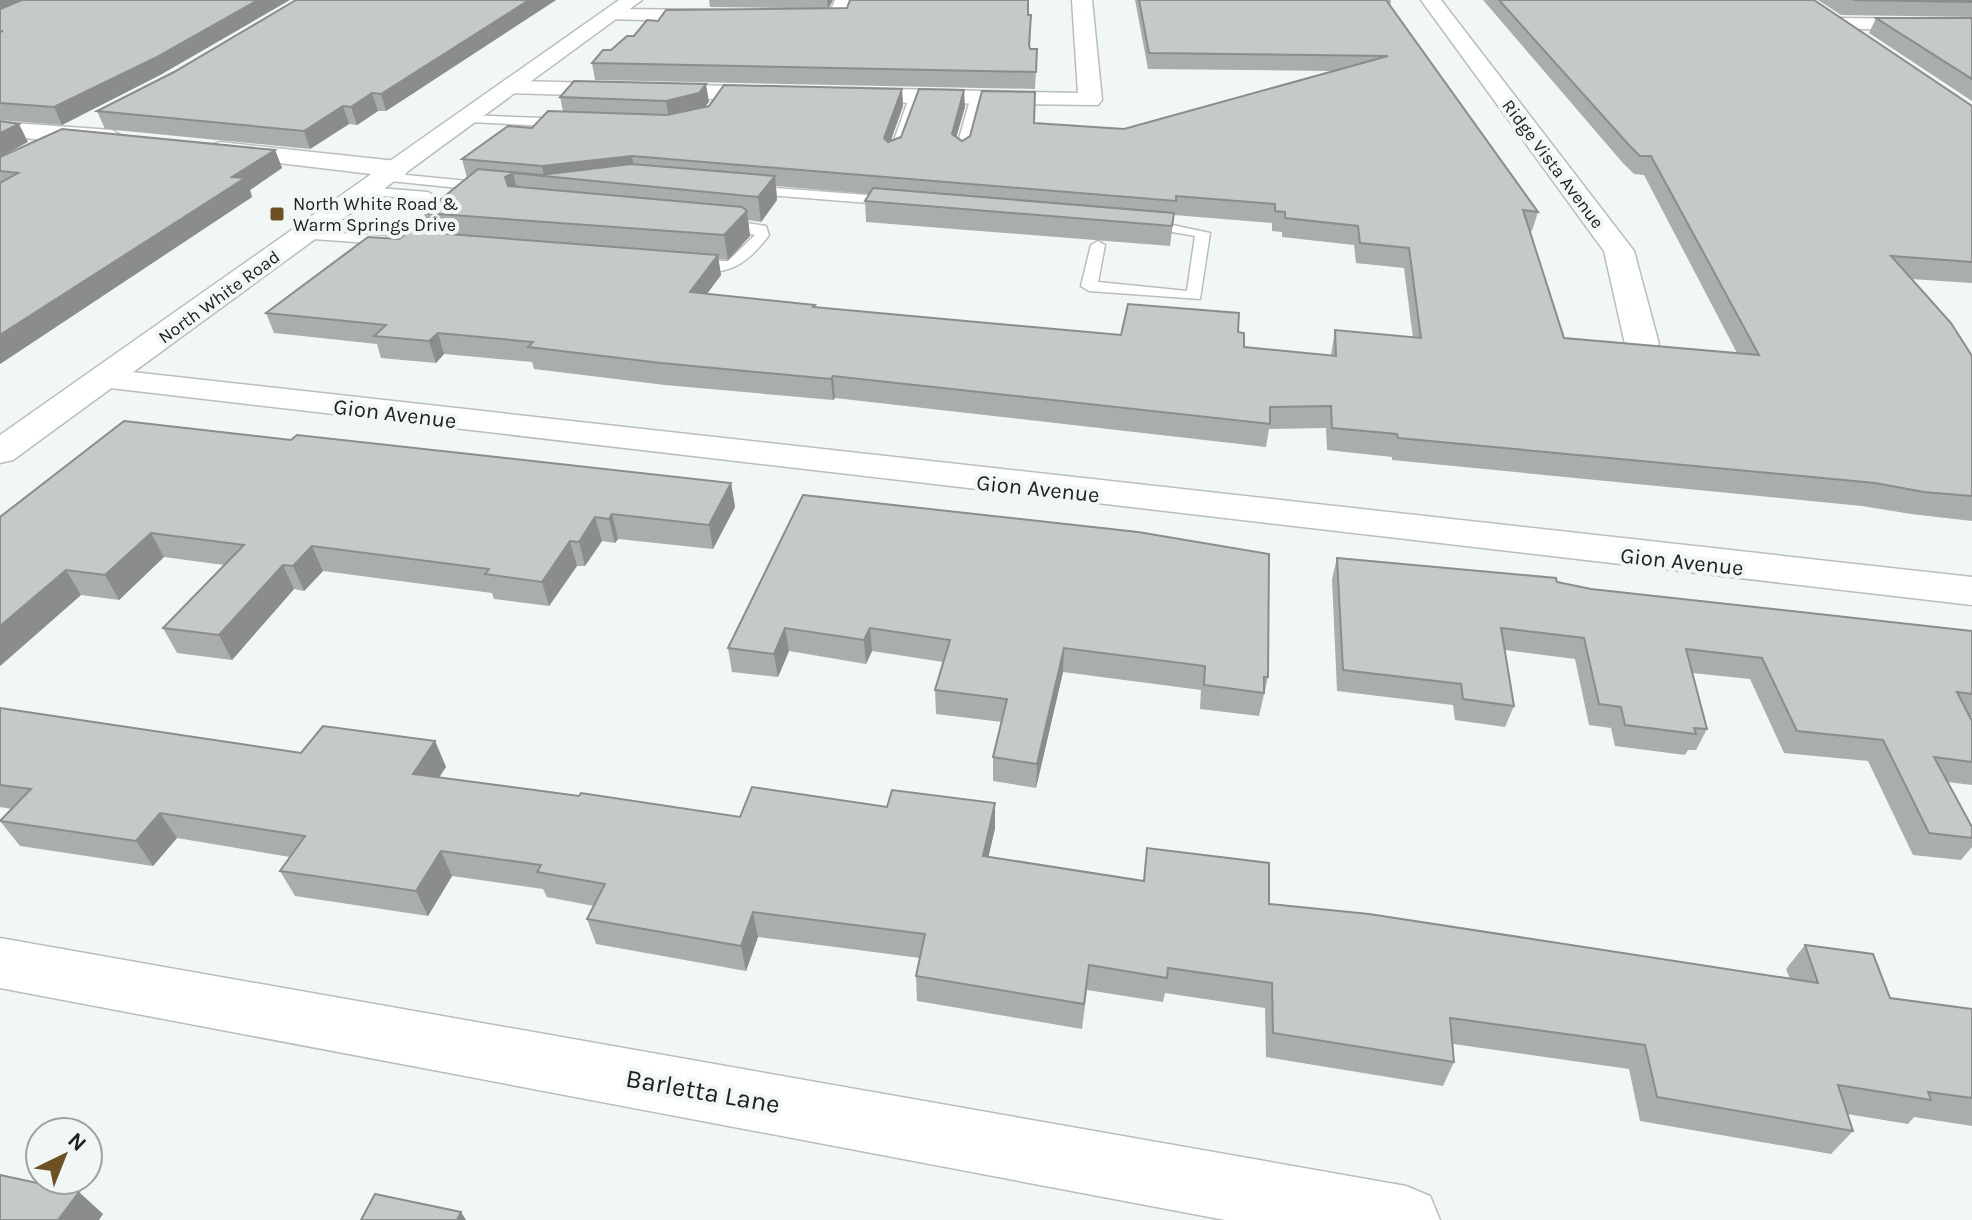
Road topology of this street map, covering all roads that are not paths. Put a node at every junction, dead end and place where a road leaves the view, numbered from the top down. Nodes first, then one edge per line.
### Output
1 (845, 0) edge
2 (1082, 0) edge
3 (1431, 0) edge
4 (622, 7) edge
5 (1812, 8) edge
6 (743, 17) edge
7 (774, 17) edge
8 (1835, 24) junction
9 (1955, 25) edge
10 (1872, 49) edge
11 (513, 88) junction
12 (914, 97) junction
13 (975, 98) junction
14 (110, 115) edge
15 (470, 118) junction
16 (575, 123) edge
17 (0, 129) edge
18 (75, 134) junction
19 (137, 141) edge
20 (198, 147) edge
21 (37, 152) edge
22 (961, 153) edge
23 (893, 154) edge
24 (383, 179) junction
25 (507, 188) edge
26 (727, 189) edge
27 (495, 202) edge
28 (905, 202) edge
29 (700, 221) edge
30 (1134, 222) edge
31 (305, 235) junction
32 (411, 242) edge
33 (1098, 245) edge
34 (682, 265) edge
35 (1642, 344) edge
36 (105, 379) junction
37 (0, 452) edge
38 (1972, 591) edge
39 (0, 963) edge
40 (1406, 1220) edge

1 - 7 street
2 - 13 street
3 - 35 street, Ridge Vista Avenue
4 - 6 street
4 - 11 street, North White Road
5 - 8 street
8 - 9 street
8 - 10 street
11 - 12 street
11 - 15 street, North White Road
12 - 13 street
12 - 23 lane
13 - 22 lane
14 - 18 street
15 - 16 lane
15 - 24 street, North White Road
17 - 18 street
18 - 19 street
18 - 21 street
20 - 24 street
24 - 25 lane
24 - 27 lane
24 - 31 street, North White Road
26 - 28 lane
29 - 34 lane
30 - 33 lane
31 - 32 lane
31 - 36 street, North White Road
36 - 37 street, North White Road
36 - 38 street, Gion Avenue
39 - 40 street, Barletta Lane

